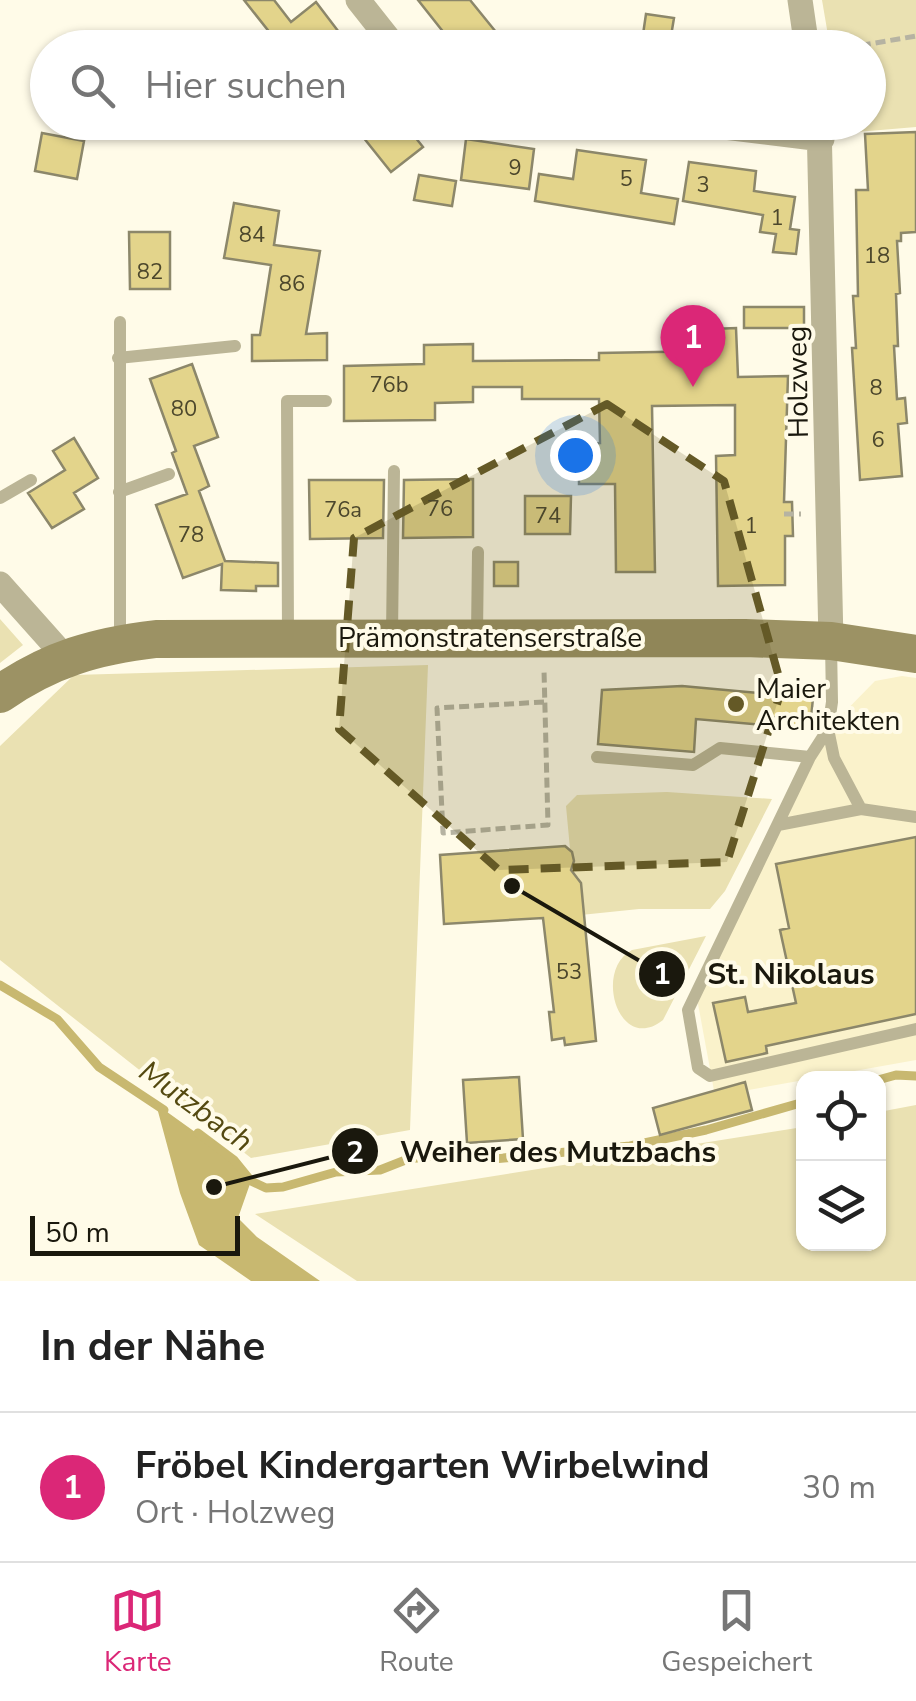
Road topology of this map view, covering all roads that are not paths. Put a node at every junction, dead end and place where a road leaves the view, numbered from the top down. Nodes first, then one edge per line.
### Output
1 (358, 0) edge
2 (800, 0) edge
3 (382, 30) edge
4 (804, 30) edge
5 (821, 140) edge
6 (120, 322) dead end
7 (235, 346) dead end
8 (118, 358) junction
9 (326, 401) dead end
10 (394, 471) dead end
11 (169, 474) dead end
12 (31, 480) dead end
13 (119, 492) junction
14 (0, 498) edge
15 (478, 552) dead end
16 (0, 584) edge
17 (477, 637) junction
18 (288, 638) junction
19 (392, 638) junction
20 (831, 641) junction
21 (120, 643) junction
22 (916, 654) edge
23 (66, 658) junction
24 (0, 694) edge
25 (828, 728) junction
26 (810, 756) junction
27 (597, 758) dead end
28 (861, 809) junction
29 (916, 817) edge
30 (778, 825) junction
31 (916, 1030) edge

1 - 3 street
2 - 4 street
5 - 20 street, Holzweg
6 - 8 lane
7 - 8 lane
8 - 13 lane
9 - 18 lane
10 - 19 lane
11 - 13 lane
12 - 14 lane
13 - 21 lane
15 - 17 lane
16 - 23 street
17 - 19 main road, Prämonstratenserstraße
17 - 20 main road, Prämonstratenserstraße
18 - 19 main road, Prämonstratenserstraße
18 - 21 main road, Prämonstratenserstraße
20 - 22 main road, Prämonstratenserstraße
20 - 25 lane
21 - 23 main road, Prämonstratenserstraße
23 - 24 main road, Prämonstratenserstraße
25 - 26 lane
25 - 28 lane
26 - 27 lane
26 - 30 lane
28 - 29 lane
28 - 30 lane
30 - 31 lane

